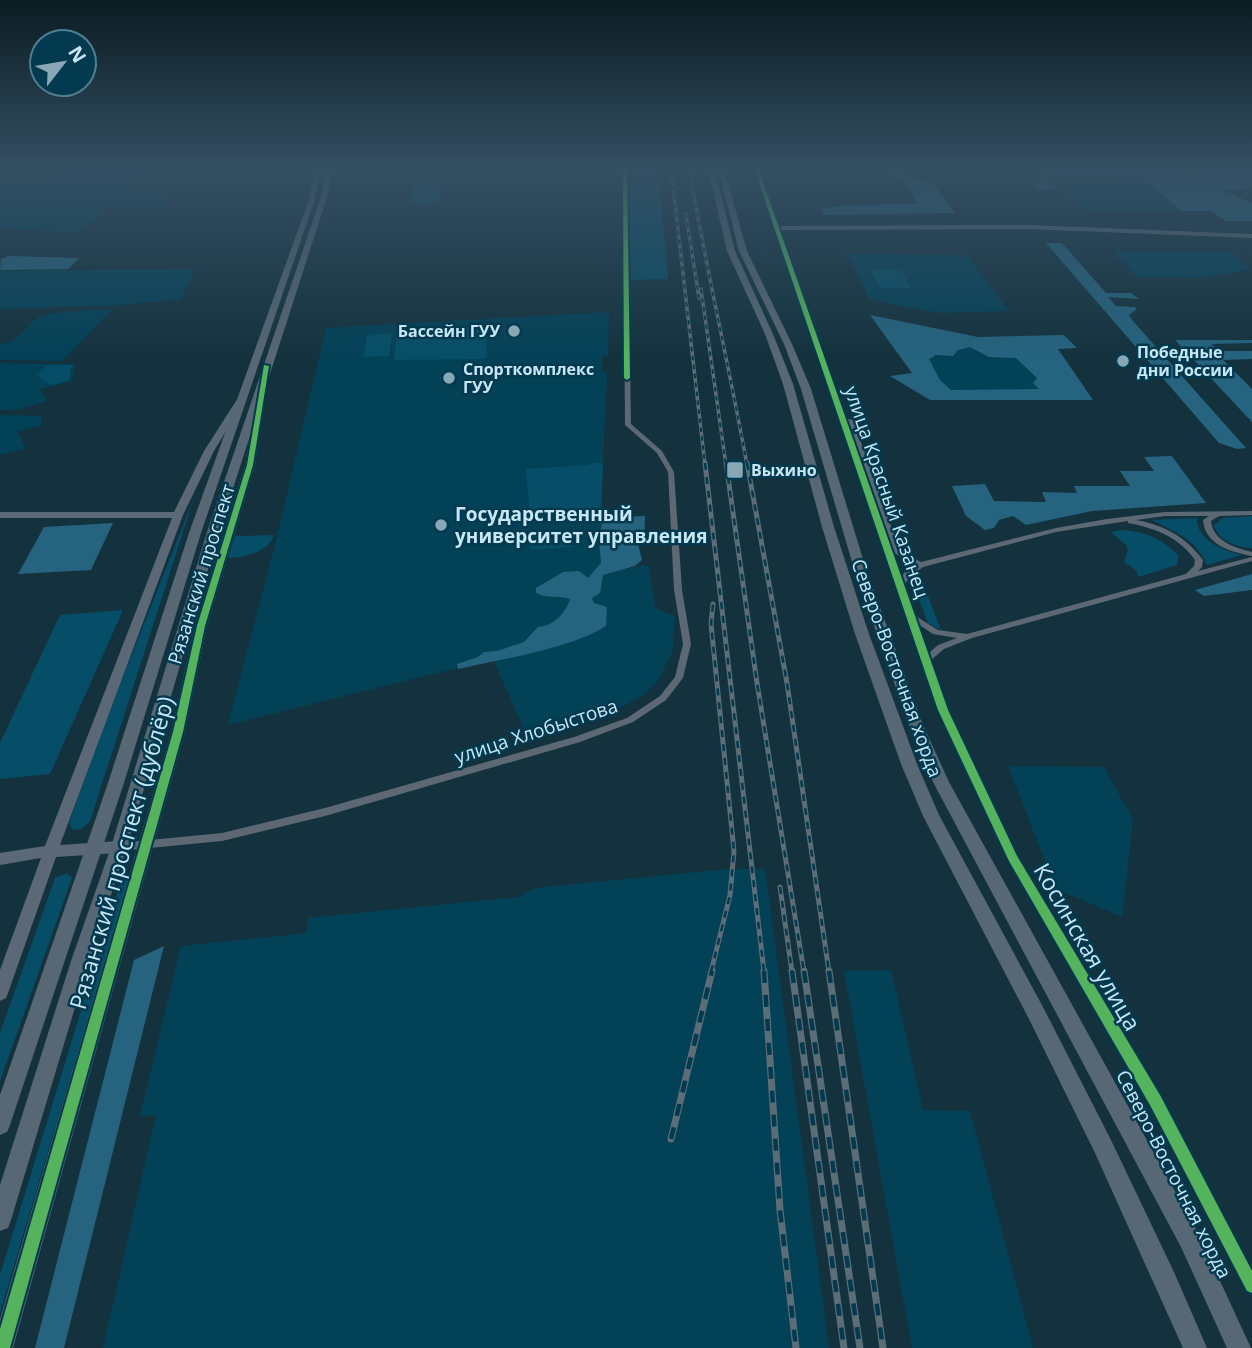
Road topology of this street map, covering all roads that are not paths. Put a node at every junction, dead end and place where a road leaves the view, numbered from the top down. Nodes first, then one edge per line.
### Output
1 (301, 231) edge
2 (312, 231) edge
3 (626, 231) edge
4 (726, 231) edge
5 (738, 231) edge
6 (778, 231) edge
7 (1126, 231) edge
8 (1252, 236) edge
9 (266, 366) junction
10 (830, 379) junction
11 (244, 396) junction
12 (1219, 513) junction
13 (1252, 513) edge
14 (0, 515) edge
15 (178, 515) junction
16 (1119, 519) junction
17 (1252, 554) edge
18 (1252, 559) edge
19 (920, 565) junction
20 (1173, 581) junction
21 (900, 585) junction
22 (912, 617) junction
23 (969, 636) junction
24 (926, 660) junction
25 (146, 844) junction
26 (119, 847) junction
27 (94, 848) junction
28 (50, 852) junction
29 (0, 859) edge
30 (0, 993) edge
31 (0, 1125) edge
32 (0, 1220) edge
33 (1252, 1286) edge
34 (2, 1348) edge
35 (1195, 1348) edge
36 (1239, 1348) edge

1 - 11 main road, Рязанский проспект
2 - 9 main road, Рязанский проспект
3 - 25 street, улица Хлобыстова
4 - 35 main road, Северо-Восточная хорда
5 - 36 main road, Северо-Восточная хорда
6 - 10 street, улица Красный Казанец
7 - 8 street
9 - 25 street, Рязанский проспект (дублёр)
9 - 26 main road, Рязанский проспект
10 - 19 street, улица Красный Казанец
10 - 21 street, улица Красный Казанец
11 - 15 street
11 - 27 main road, Рязанский проспект
12 - 13 street
12 - 16 street
12 - 17 street
14 - 15 street
15 - 28 street
16 - 19 street
16 - 20 street
18 - 20 street
19 - 21 street
20 - 23 street
21 - 22 street, улица Красный Казанец
22 - 23 street
22 - 24 street, Косинская улица
23 - 24 street
24 - 33 street, Косинская улица
25 - 26 street, улица Хлобыстова
25 - 34 street, Рязанский проспект (дублёр)
26 - 27 street
26 - 32 main road, Рязанский проспект
27 - 28 street
27 - 31 main road, Рязанский проспект
28 - 29 street
28 - 30 street

